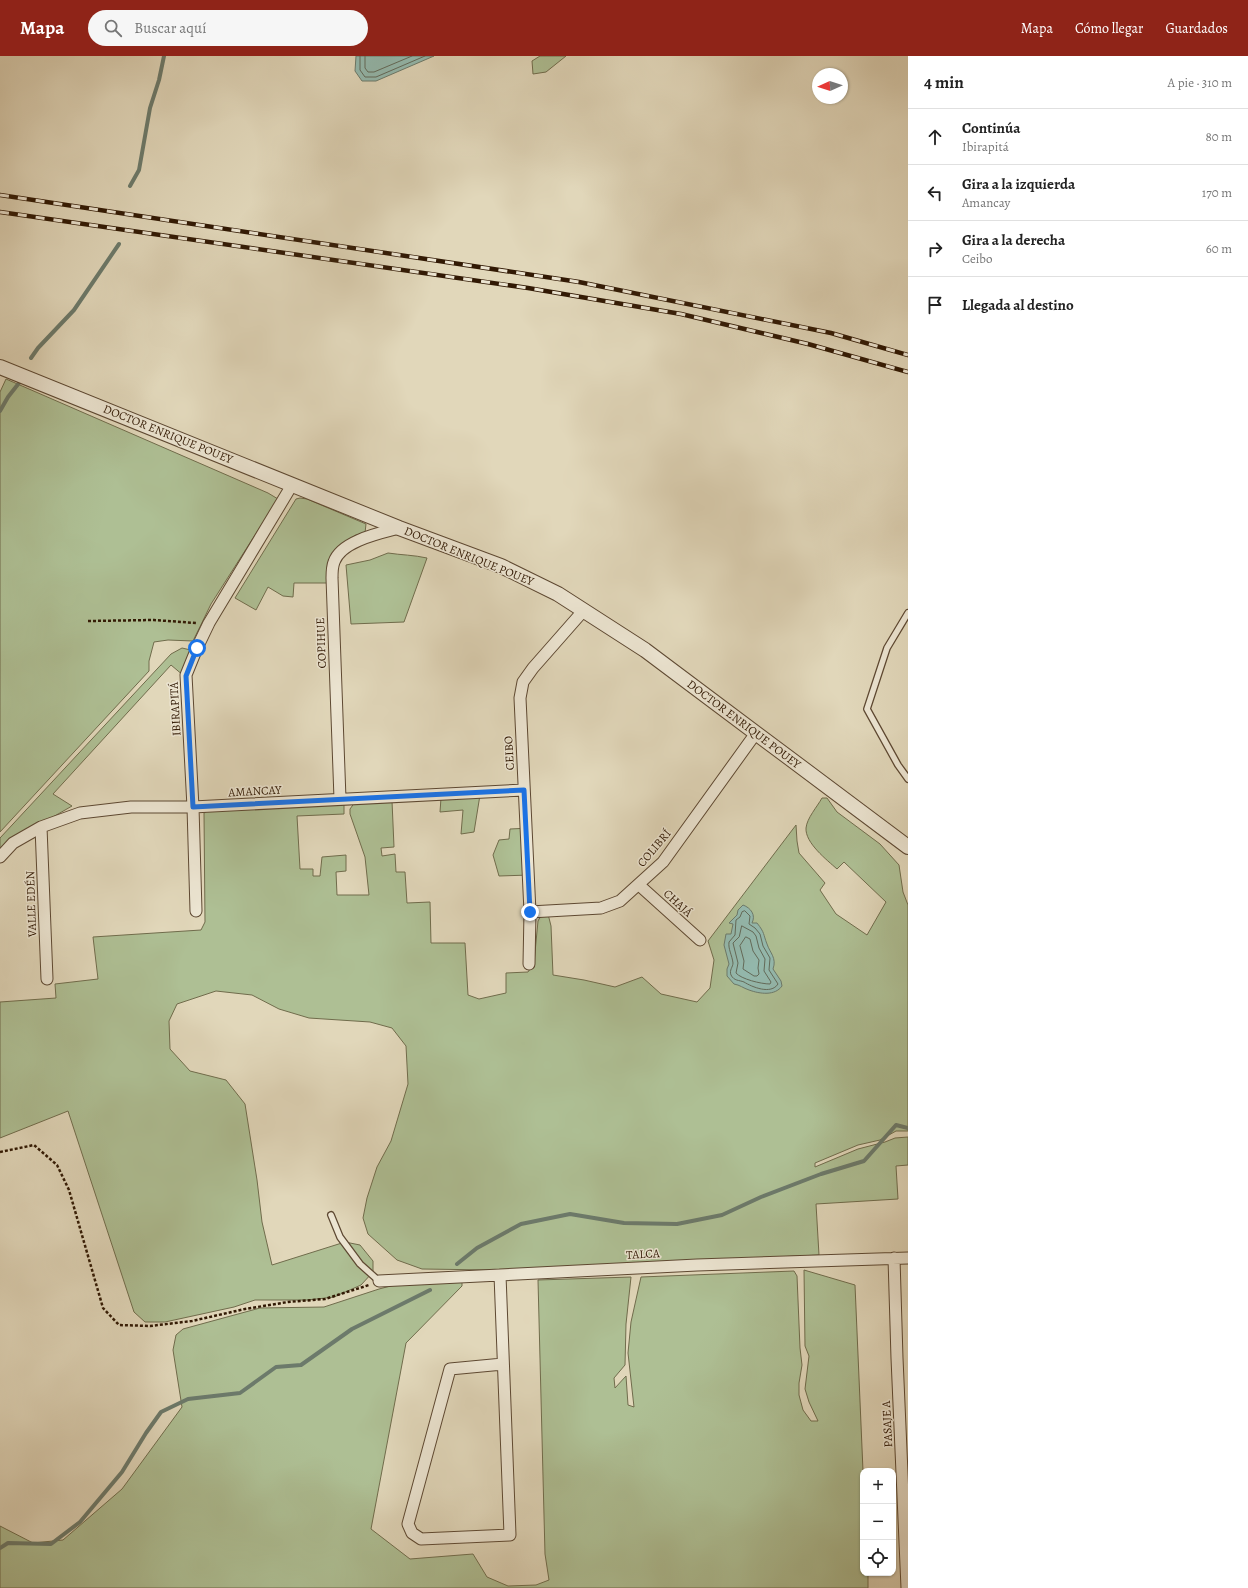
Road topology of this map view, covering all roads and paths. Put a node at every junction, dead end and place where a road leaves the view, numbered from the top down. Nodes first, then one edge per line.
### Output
1 (0, 366) edge
2 (292, 485) junction
3 (399, 528) junction
4 (584, 610) junction
5 (908, 613) edge
6 (88, 621) dead end
7 (209, 623) junction
8 (756, 733) junction
9 (908, 779) edge
10 (524, 790) junction
11 (340, 799) junction
12 (193, 807) junction
13 (40, 827) junction
14 (906, 842) edge
15 (0, 856) edge
16 (639, 886) junction
17 (196, 911) dead end
18 (530, 912) junction
19 (700, 940) dead end
20 (529, 964) dead end
21 (47, 979) dead end
22 (0, 1152) edge
23 (331, 1215) dead end
24 (894, 1258) junction
25 (908, 1258) edge
26 (500, 1275) junction
27 (379, 1281) junction
28 (902, 1358) edge
29 (503, 1364) junction
30 (905, 1438) edge
31 (906, 1529) edge
32 (907, 1588) edge

1 - 2 street, DOCTOR ENRIQUE POUEY
2 - 3 street, DOCTOR ENRIQUE POUEY
2 - 7 street, IBIRAPITÁ
3 - 4 street, DOCTOR ENRIQUE POUEY
3 - 11 street, COPIHUE
4 - 8 street, DOCTOR ENRIQUE POUEY
4 - 10 street, CEIBO
5 - 9 lane
6 - 7 path
7 - 12 street, IBIRAPITÁ
8 - 14 street, DOCTOR ENRIQUE POUEY
8 - 16 street, COLIBRÍ
10 - 11 street, AMANCAY
10 - 18 street, CEIBO
11 - 12 street, AMANCAY
12 - 13 street, AMANCAY
12 - 17 street, IBIRAPITÁ
13 - 15 street, AMANCAY
13 - 21 street, VALLE EDÉN
16 - 18 street, COLIBRÍ
16 - 19 street, CHAJÁ
18 - 20 street, CEIBO
22 - 27 path
23 - 27 lane
24 - 25 street, TALCA
24 - 26 street, TALCA
24 - 28 street, PASAJE A
26 - 27 street, TALCA
26 - 29 street
28 - 30 street, PASAJE A
29 - 29 street
30 - 31 street, PASAJE A
31 - 32 street, PASAJE A

